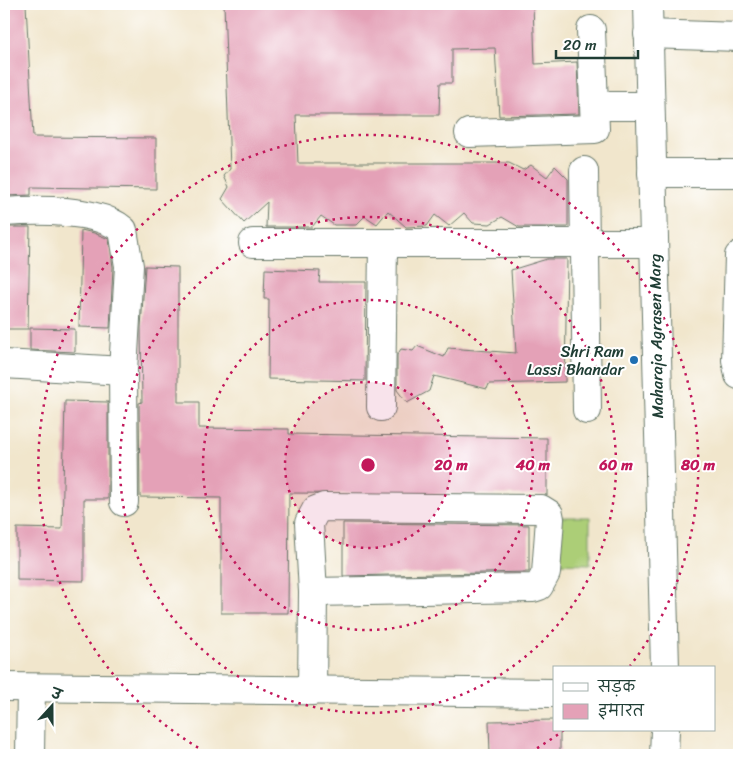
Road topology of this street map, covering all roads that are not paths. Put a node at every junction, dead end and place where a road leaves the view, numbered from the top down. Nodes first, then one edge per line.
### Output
1 (648, 4) edge
2 (591, 30) dead end
3 (648, 34) junction
4 (739, 37) edge
5 (595, 106) junction
6 (650, 106) junction
7 (469, 133) dead end
8 (584, 170) dead end
9 (652, 173) junction
10 (739, 173) edge
11 (4, 212) edge
12 (586, 242) junction
13 (382, 243) junction
14 (654, 243) junction
15 (253, 244) dead end
16 (739, 256) edge
17 (4, 364) edge
18 (123, 372) junction
19 (739, 375) edge
20 (381, 407) dead end
21 (586, 410) dead end
22 (124, 502) dead end
23 (313, 592) junction
24 (665, 666) edge
25 (4, 687) edge
26 (30, 688) junction
27 (312, 692) junction
28 (553, 693) edge
29 (665, 732) edge
30 (30, 755) edge
31 (664, 755) edge

1 - 3 street, Maharaja Agrasen Marg
2 - 5 street
3 - 4 street
3 - 6 street, Maharaja Agrasen Marg
5 - 6 street
5 - 7 street
6 - 9 street, Maharaja Agrasen Marg
8 - 12 street
9 - 10 street
9 - 14 street, Maharaja Agrasen Marg
11 - 18 street
12 - 13 street
12 - 14 street
12 - 21 street
13 - 15 street
13 - 20 street
14 - 24 street, Maharaja Agrasen Marg
16 - 19 street
17 - 18 street
18 - 22 street
23 - 23 street
23 - 27 street
25 - 26 street
26 - 27 street
26 - 30 street
27 - 28 street
29 - 31 street

